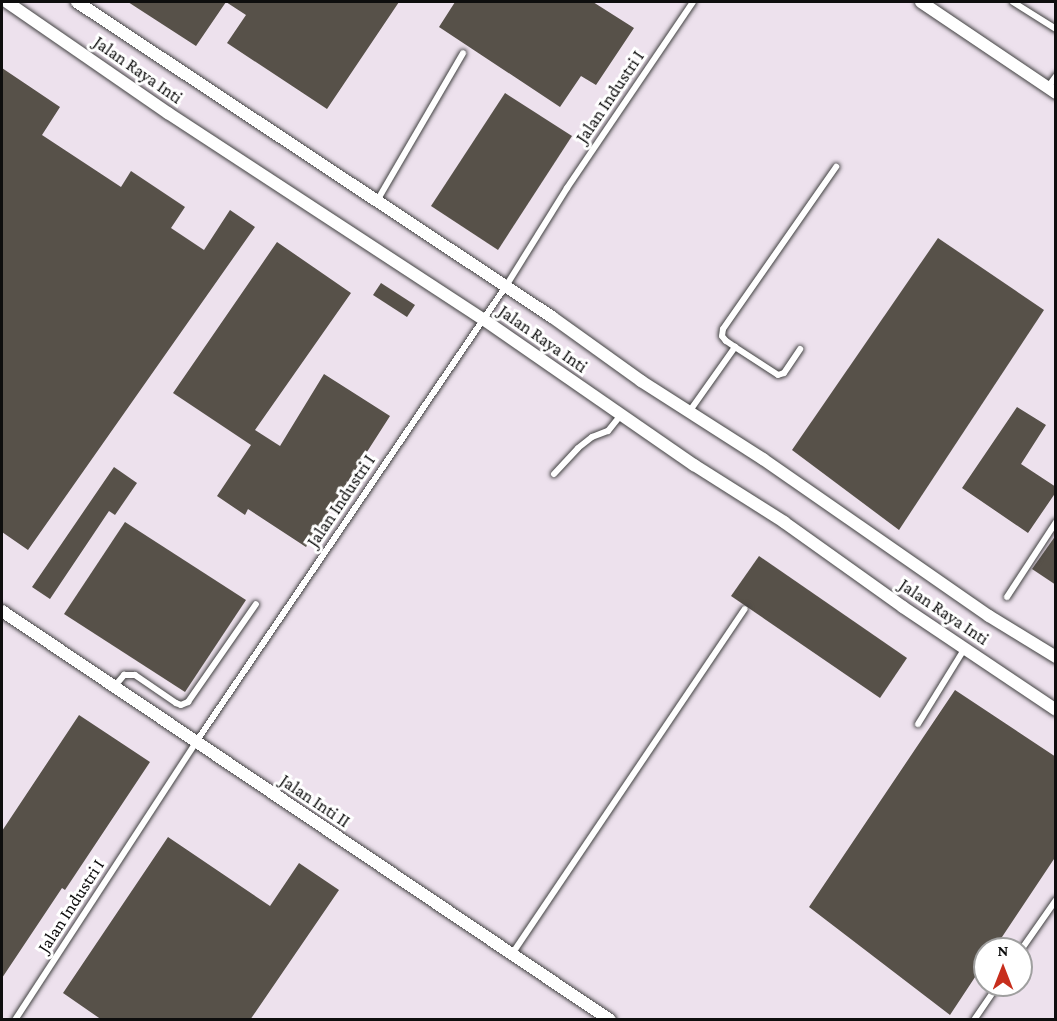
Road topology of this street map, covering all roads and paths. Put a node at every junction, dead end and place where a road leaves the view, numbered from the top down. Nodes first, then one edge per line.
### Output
1 (7, 2) edge
2 (77, 2) edge
3 (693, 2) edge
4 (921, 2) edge
5 (1012, 2) edge
6 (1056, 29) edge
7 (463, 53) dead end
8 (1056, 76) edge
9 (1052, 90) edge
10 (836, 167) dead end
11 (377, 202) junction
12 (506, 286) junction
13 (483, 319) junction
14 (735, 347) junction
15 (800, 349) dead end
16 (689, 413) junction
17 (621, 415) junction
18 (554, 474) dead end
19 (1056, 522) edge
20 (1006, 597) dead end
21 (256, 604) dead end
22 (745, 609) dead end
23 (2, 611) edge
24 (966, 648) junction
25 (1056, 657) edge
26 (114, 687) junction
27 (1056, 710) edge
28 (918, 724) dead end
29 (196, 741) junction
30 (1056, 900) edge
31 (1031, 937) edge
32 (512, 955) junction
33 (990, 997) edge
34 (15, 1020) edge
35 (610, 1020) edge
36 (974, 1020) edge

1 - 13 street, Jalan Raya Inti
2 - 11 street, Jalan Raya Inti
3 - 12 lane, Jalan Industri I
4 - 9 street
5 - 6 lane
7 - 11 lane
8 - 9 lane
10 - 14 lane
11 - 12 street, Jalan Raya Inti
12 - 13 lane, Jalan Industri I
12 - 16 street, Jalan Raya Inti
13 - 17 street, Jalan Raya Inti
13 - 29 lane, Jalan Industri I
14 - 15 lane
14 - 16 lane
16 - 25 street, Jalan Raya Inti
17 - 18 lane
17 - 24 street, Jalan Raya Inti
19 - 20 lane
21 - 26 lane
22 - 32 lane
23 - 26 street, Jalan Inti II
24 - 27 street, Jalan Raya Inti
24 - 28 lane
26 - 29 street, Jalan Inti II
29 - 32 street, Jalan Inti II
29 - 34 lane, Jalan Industri I
30 - 31 lane
32 - 35 street, Jalan Inti II
33 - 36 lane

